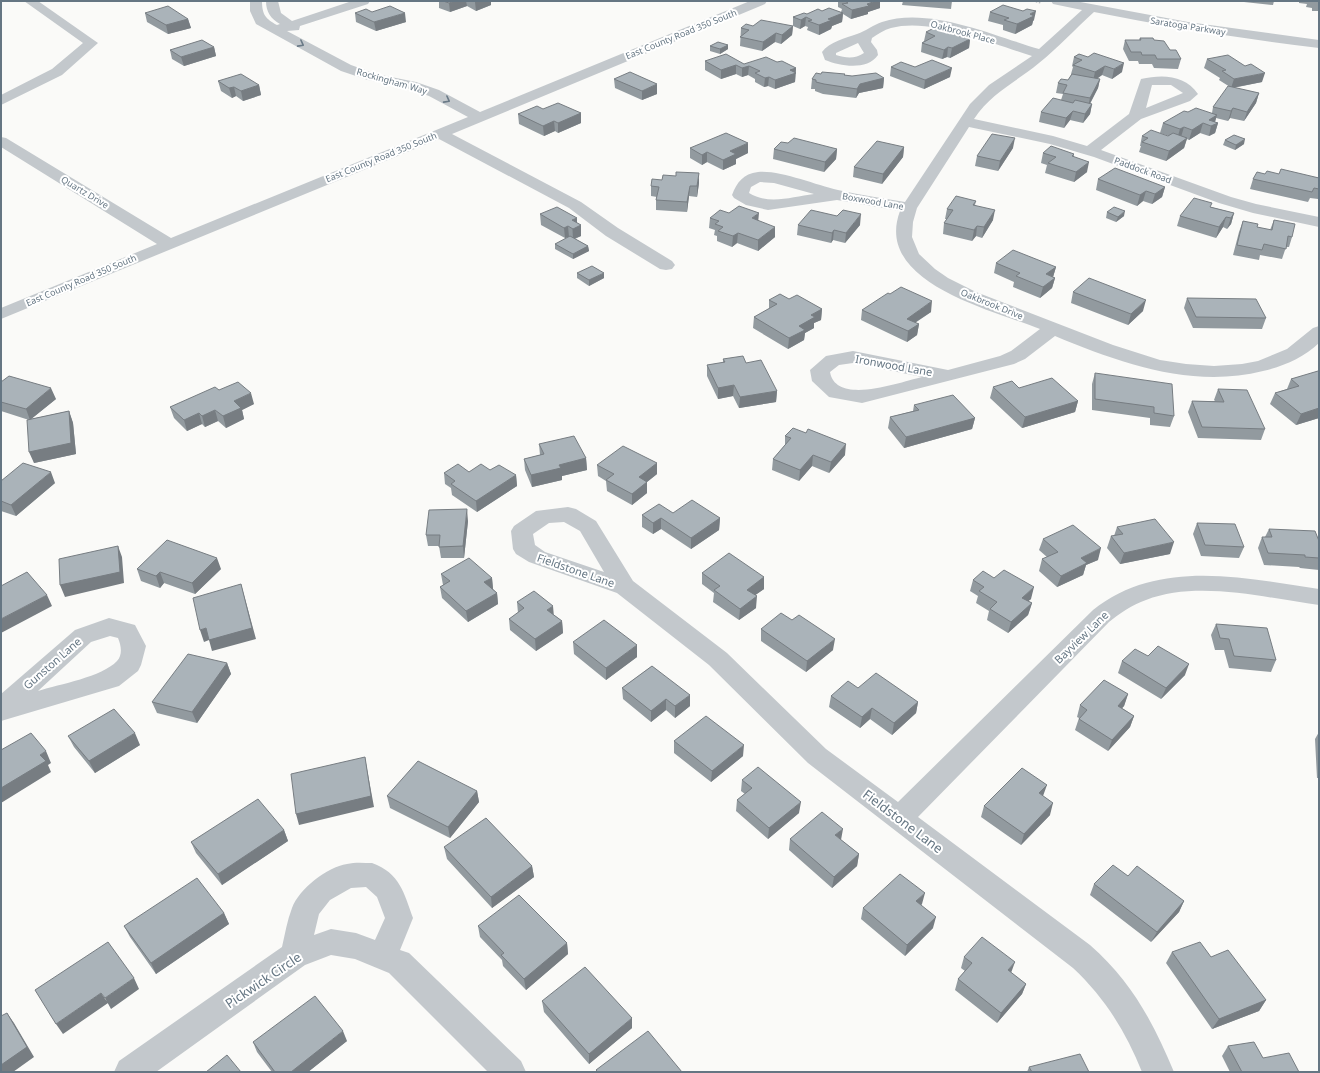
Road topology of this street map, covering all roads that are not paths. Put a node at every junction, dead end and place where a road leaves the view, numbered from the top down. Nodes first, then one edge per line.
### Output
1 (30, 1) edge
2 (256, 1) edge
3 (272, 1) edge
4 (364, 1) edge
5 (761, 1) edge
6 (1057, 1) edge
7 (1091, 8) junction
8 (291, 25) junction
9 (276, 30) junction
10 (866, 36) dead end
11 (1319, 44) edge
12 (1040, 54) junction
13 (363, 69) junction
14 (1, 101) edge
15 (493, 111) junction
16 (479, 116) junction
17 (1136, 116) dead end
18 (965, 122) junction
19 (439, 133) junction
20 (1, 141) edge
21 (1090, 151) junction
22 (837, 195) junction
23 (909, 208) junction
24 (1319, 222) edge
25 (169, 244) junction
26 (666, 264) dead end
27 (1, 314) edge
28 (1053, 328) junction
29 (1319, 332) edge
30 (948, 376) junction
31 (625, 587) dead end
32 (1319, 598) edge
33 (1, 710) edge
34 (900, 818) junction
35 (295, 955) junction
36 (382, 956) junction
37 (130, 1072) edge
38 (510, 1072) edge
39 (1158, 1072) edge

1 - 14 street
2 - 9 street, Rockingham Way
3 - 8 street, Rockingham Way
4 - 8 street
5 - 15 street, East County Road 350 South
6 - 7 street, Saratoga Parkway
7 - 11 street, Saratoga Parkway
7 - 12 street, Oakbrook Drive
8 - 9 street
8 - 13 street, Rockingham Way
9 -> 13 street, Rockingham Way
10 - 12 street, Oakbrook Place
12 - 18 street, Oakbrook Drive
13 - 15 street, Rockingham Way
13 -> 16 street, Rockingham Way
15 - 16 street, East County Road 350 South
16 - 19 street, East County Road 350 South
17 - 21 street
18 - 21 street, Paddock Road
18 - 23 street, Oakbrook Drive
19 - 25 street, East County Road 350 South
19 - 26 street
20 - 25 street, Quartz Drive
21 - 24 street, Paddock Road
22 - 22 street, Boxwood Lane
22 - 23 street, Boxwood Lane
23 - 28 street, Oakbrook Drive
25 - 27 street, East County Road 350 South
28 - 29 street, Oakbrook Drive
28 - 30 street, Ironwood Lane
30 - 30 street, Ironwood Lane
31 - 34 street, Fieldstone Lane
32 - 34 street, Bayview Lane
33 - 33 street, Gunston Lane
34 - 39 street, Fieldstone Lane
35 - 36 street, Pickwick Circle
35 - 36 street
35 - 37 street, Pickwick Circle
36 - 38 street, Pickwick Circle

